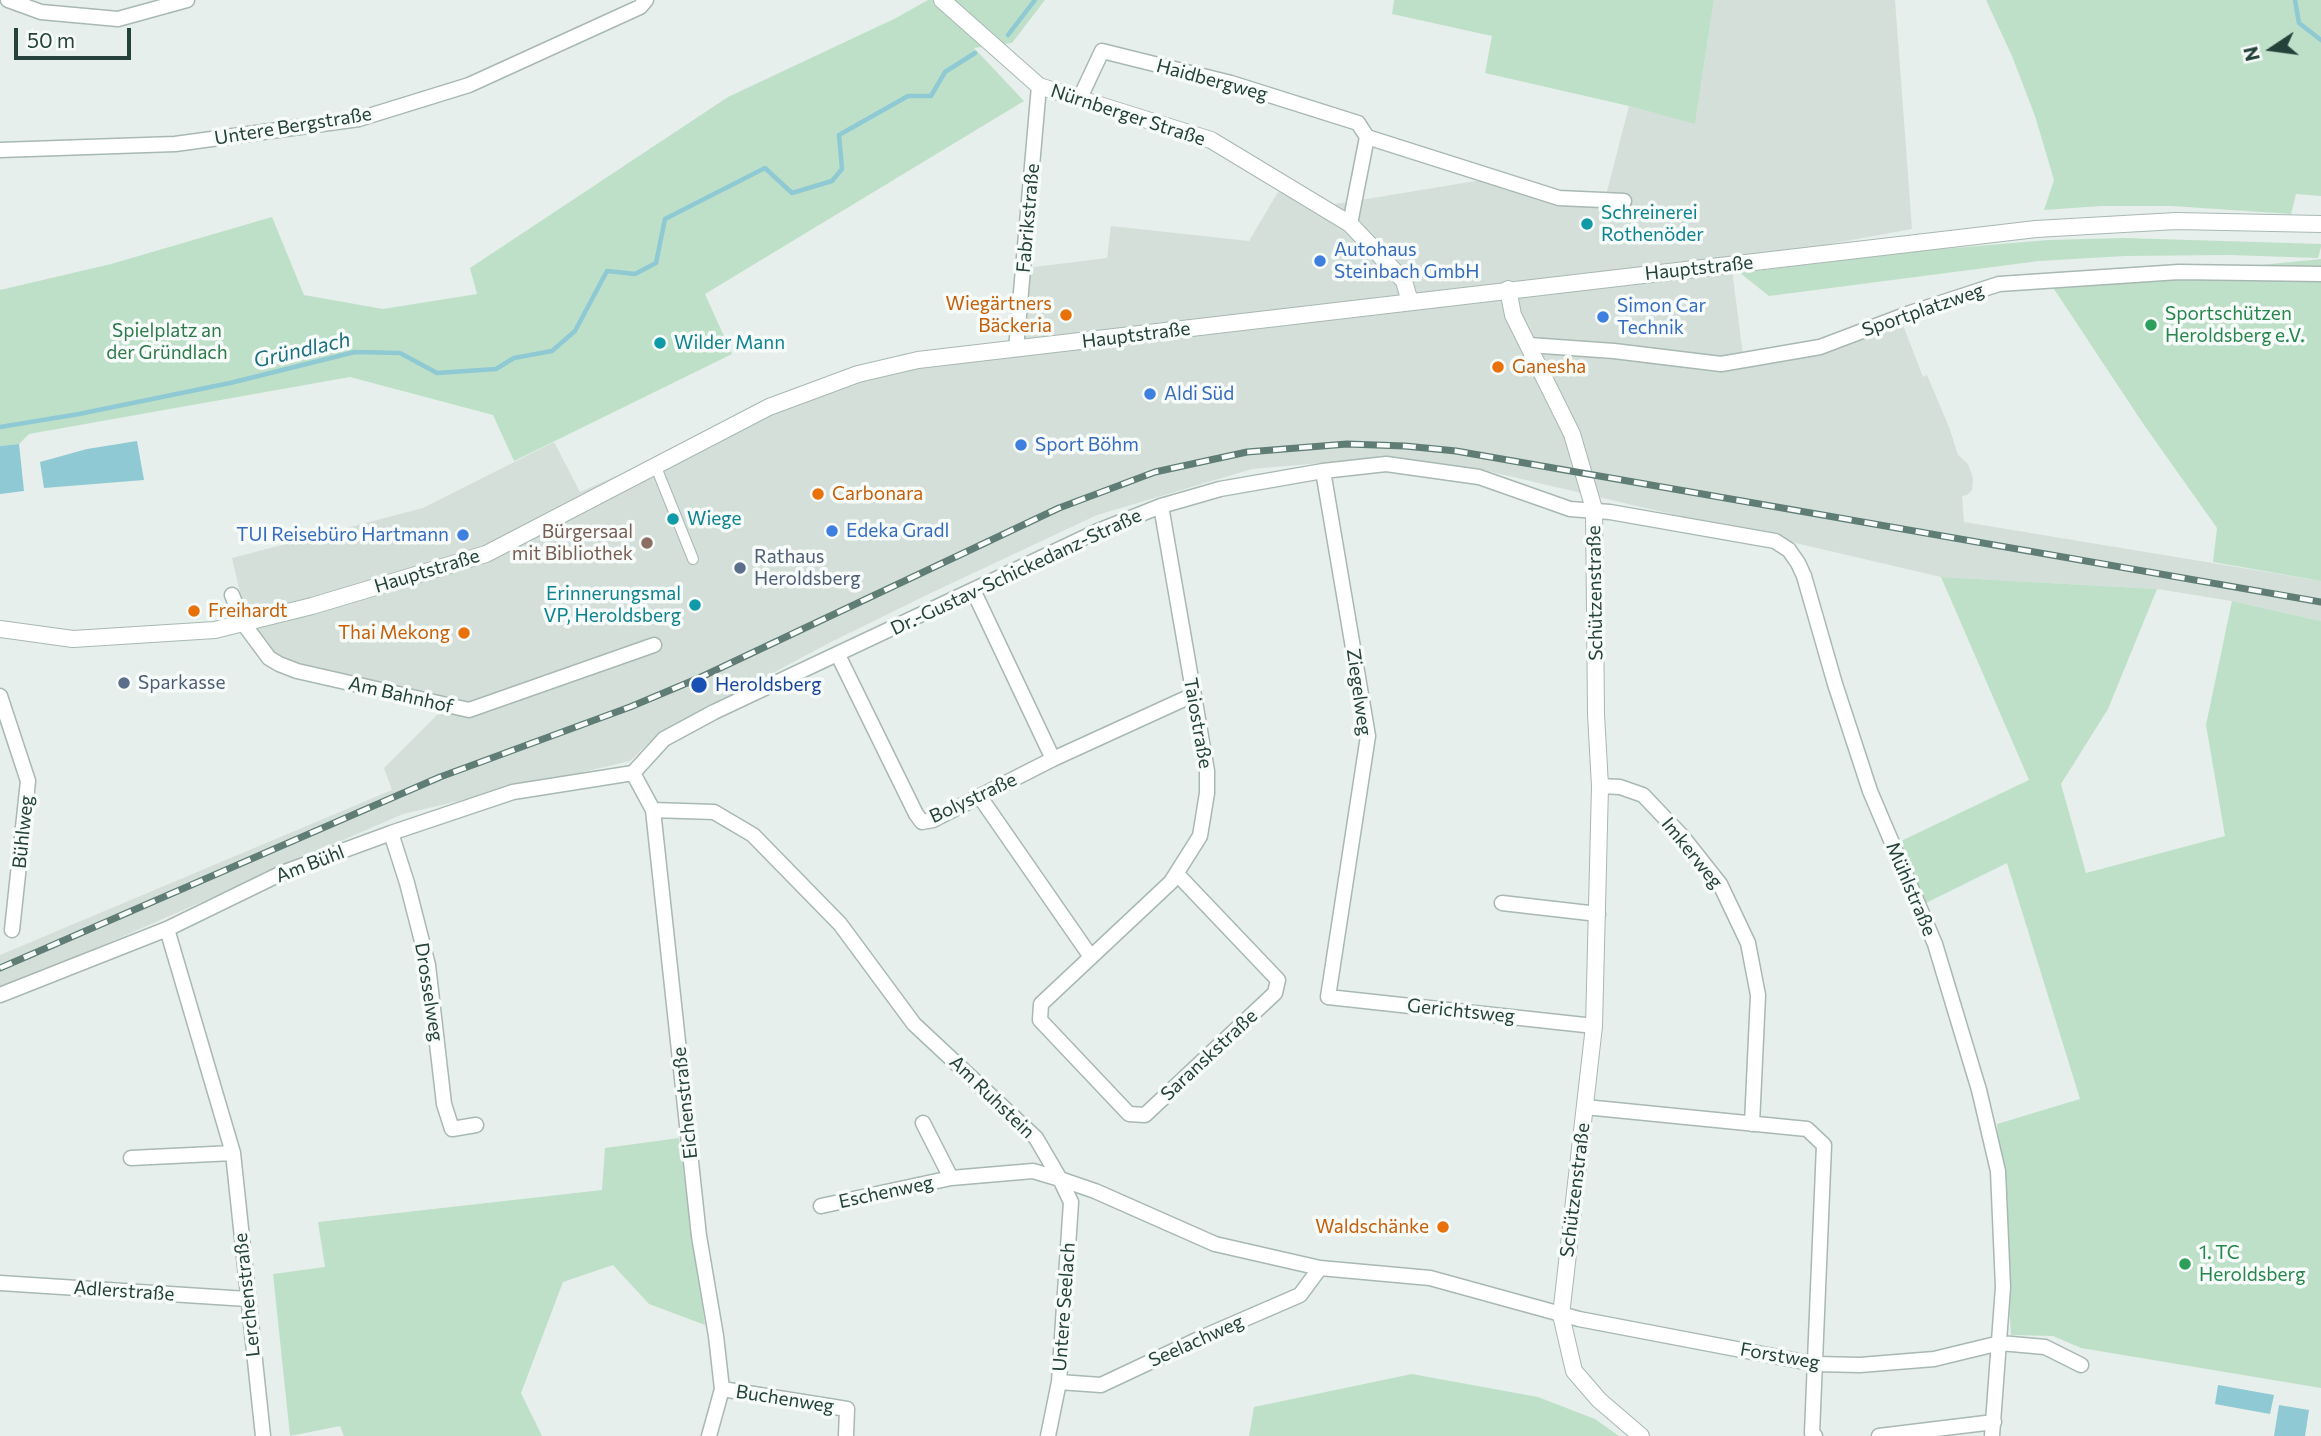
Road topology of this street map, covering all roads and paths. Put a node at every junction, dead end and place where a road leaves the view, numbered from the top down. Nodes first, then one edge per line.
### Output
1 (8, 0) edge
2 (187, 0) edge
3 (646, 0) edge
4 (942, 0) edge
5 (1039, 86) junction
6 (1079, 100) junction
7 (1367, 137) junction
8 (0, 150) edge
9 (1624, 201) dead end
10 (1350, 224) junction
11 (2321, 224) edge
12 (2321, 274) edge
13 (1508, 289) junction
14 (1409, 302) junction
15 (1529, 345) junction
16 (1016, 349) junction
17 (656, 467) junction
18 (1323, 471) junction
19 (1161, 506) junction
20 (1594, 509) junction
21 (693, 558) dead end
22 (973, 590) junction
23 (232, 595) dead end
24 (243, 623) junction
25 (0, 629) edge
26 (654, 645) dead end
27 (838, 655) junction
28 (1193, 695) junction
29 (0, 696) edge
30 (1053, 759) junction
31 (633, 773) junction
32 (1600, 786) junction
33 (980, 797) junction
34 (653, 810) junction
35 (391, 833) junction
36 (1178, 875) junction
37 (1502, 903) dead end
38 (1598, 914) junction
39 (167, 929) junction
40 (12, 930) dead end
41 (1091, 957) junction
42 (0, 995) edge
43 (1328, 997) joint
44 (1041, 1004) joint
45 (1594, 1027) junction
46 (1585, 1107) junction
47 (923, 1123) dead end
48 (1752, 1124) junction
49 (476, 1125) dead end
50 (233, 1153) junction
51 (131, 1158) dead end
52 (951, 1178) junction
53 (1060, 1179) junction
54 (821, 1206) dead end
55 (1320, 1268) junction
56 (0, 1283) edge
57 (247, 1299) junction
58 (1560, 1315) junction
59 (2000, 1343) junction
60 (1815, 1364) junction
61 (2081, 1365) dead end
62 (1059, 1382) junction
63 (722, 1389) junction
64 (1993, 1429) edge
65 (263, 1436) edge
66 (709, 1436) edge
67 (846, 1436) edge
68 (1048, 1436) edge
69 (1641, 1436) edge
70 (1815, 1436) edge
71 (1879, 1436) edge

1 - 2 street
3 - 8 street, Untere Bergstraße
4 - 5 street, Nürnberger Straße
5 - 6 street, Nürnberger Straße
5 - 16 street, Fabrikstraße
6 - 7 street, Haidbergweg
6 - 10 street, Nürnberger Straße
7 - 9 street, Haidbergweg
7 - 10 street
10 - 14 street, Nürnberger Straße
11 - 13 street, Hauptstraße
12 - 15 street, Sportplatzweg
13 - 14 street, Hauptstraße
13 - 15 street, Schützenstraße
14 - 16 street, Hauptstraße
15 - 20 street, Schützenstraße
16 - 17 street, Hauptstraße
17 - 21 street
17 - 24 street, Hauptstraße
18 - 19 street, Dr.-Gustav-Schickedanz-Straße
18 - 20 street, Dr.-Gustav-Schickedanz-Straße
18 - 43 street, Ziegelweg
19 - 22 street, Dr.-Gustav-Schickedanz-Straße
19 - 28 street, Taiostraße
20 - 32 street, Schützenstraße
20 - 59 street, Mühlstraße
22 - 27 street, Dr.-Gustav-Schickedanz-Straße
22 - 30 street
23 - 24 street, Am Bahnhof
24 - 25 street, Hauptstraße
24 - 26 street, Am Bahnhof
27 - 31 street, Dr.-Gustav-Schickedanz-Straße
27 - 33 street, Bolystraße
28 - 30 street, Bolystraße
28 - 36 street, Taiostraße
29 - 40 street, Bühlweg
30 - 33 street, Bolystraße
31 - 34 street, Eichenstraße
31 - 35 street, Am Bühl
32 - 38 street, Schützenstraße
32 - 48 street, Imkerweg
33 - 41 street
34 - 53 street, Am Ruhstein
34 - 63 street, Eichenstraße
35 - 39 street, Am Bühl
35 - 49 street, Drosselweg
36 - 41 street, Taiostraße
36 - 44 street, Saranskstraße
37 - 38 street
38 - 45 street, Schützenstraße
39 - 42 street, Am Bühl
39 - 50 street, Lerchenstraße
41 - 44 street, Taiostraße
43 - 45 street, Gerichtsweg
45 - 46 street, Schützenstraße
46 - 48 street
46 - 58 street, Schützenstraße
47 - 52 street, Eschenweg
48 - 60 street
50 - 51 street
50 - 57 street, Lerchenstraße
52 - 53 street, Eschenweg
52 - 54 street, Eschenweg
53 - 55 street
53 - 62 street, Untere Seelach
55 - 58 street
55 - 62 street, Seelachweg
56 - 57 street, Adlerstraße
57 - 65 street, Lerchenstraße
58 - 60 street, Forstweg
58 - 69 street, Schützenstraße
59 - 60 street, Forstweg
59 - 61 street, Forstweg
59 - 64 street, Mühlstraße
60 - 70 street
62 - 68 street, Untere Seelach
63 - 66 street, Eichenstraße
63 - 67 street, Buchenweg
64 - 71 street

